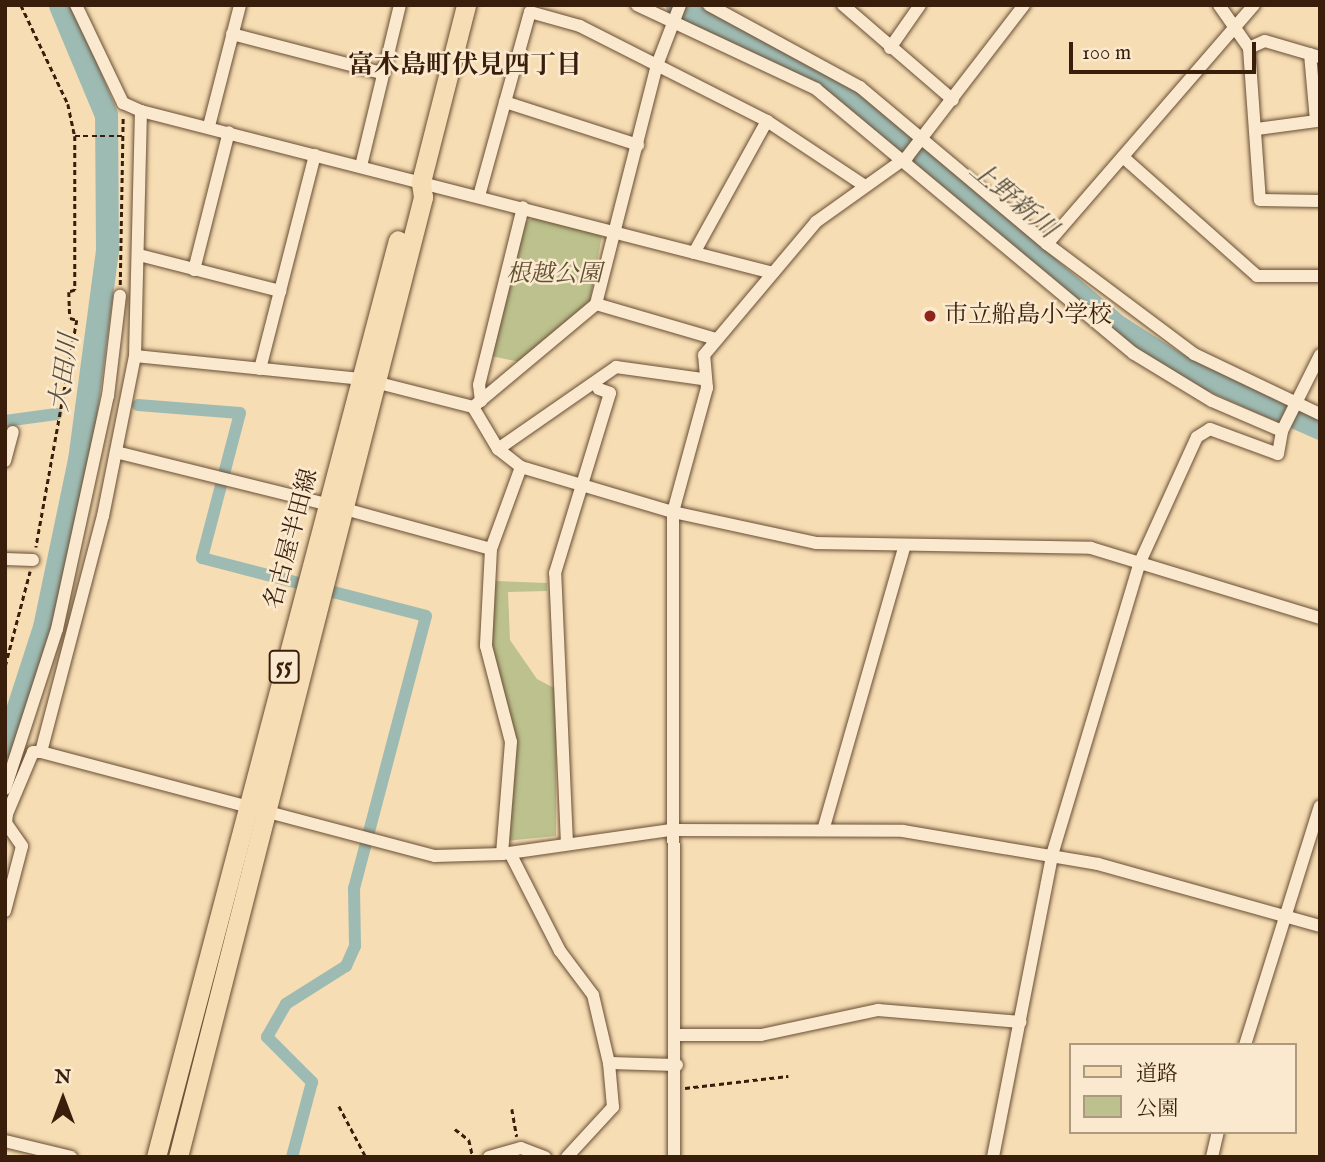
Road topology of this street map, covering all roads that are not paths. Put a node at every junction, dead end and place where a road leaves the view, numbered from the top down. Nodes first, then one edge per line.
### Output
1 (76, 5) edge
2 (240, 5) edge
3 (400, 5) edge
4 (466, 5) edge
5 (637, 5) edge
6 (680, 5) edge
7 (709, 5) edge
8 (843, 5) edge
9 (920, 5) edge
10 (1024, 5) edge
11 (1220, 5) edge
12 (1254, 5) edge
13 (673, 21) junction
14 (1237, 24) junction
15 (232, 34) junction
16 (890, 48) junction
17 (1249, 48) junction
18 (1315, 56) edge
19 (657, 65) junction
20 (382, 73) junction
21 (953, 100) junction
22 (506, 102) junction
23 (141, 110) junction
24 (767, 121) junction
25 (209, 126) junction
26 (1257, 129) junction
27 (229, 132) junction
28 (922, 140) junction
29 (638, 145) junction
30 (315, 155) junction
31 (1123, 157) junction
32 (905, 158) junction
33 (360, 166) junction
34 (421, 182) junction
35 (862, 184) junction
36 (480, 196) junction
37 (1320, 201) edge
38 (523, 207) junction
39 (615, 231) junction
40 (1047, 244) junction
41 (694, 253) junction
42 (139, 255) junction
43 (194, 270) junction
44 (773, 273) junction
45 (1320, 275) edge
46 (280, 291) junction
47 (120, 296) road end
48 (596, 304) junction
49 (716, 340) junction
50 (1320, 355) edge
51 (135, 356) junction
52 (260, 369) junction
53 (702, 379) junction
54 (370, 380) junction
55 (599, 389) dead end
56 (1295, 403) junction
57 (477, 404) junction
58 (1320, 414) edge
59 (1283, 428) junction
60 (13, 432) dead end
61 (498, 449) junction
62 (116, 452) junction
63 (5, 461) edge
64 (521, 467) junction
65 (582, 485) junction
66 (336, 507) junction
67 (673, 512) junction
68 (905, 545) junction
69 (491, 549) junction
70 (5, 559) edge
71 (33, 561) road end
72 (1140, 562) junction
73 (1320, 618) edge
74 (41, 752) junction
75 (5, 789) edge
76 (1320, 806) edge
77 (256, 811) junction
78 (824, 827) junction
79 (671, 830) junction
80 (567, 844) junction
81 (506, 854) junction
82 (1052, 855) junction
83 (5, 911) edge
84 (1285, 915) junction
85 (1320, 926) edge
86 (1020, 1022) junction
87 (678, 1035) junction
88 (1246, 1043) edge
89 (609, 1063) junction
90 (677, 1065) junction
91 (1218, 1134) edge
92 (5, 1141) edge
93 (71, 1157) edge
94 (156, 1157) edge
95 (178, 1157) edge
96 (489, 1157) edge
97 (545, 1157) edge
98 (567, 1157) edge
99 (674, 1157) edge
100 (993, 1157) edge
101 (1212, 1157) edge

1 - 23 street
2 - 15 street
3 - 20 street
4 - 34 main road, 名古屋半田線 / 55
5 - 13 street
6 - 13 street
7 - 28 street
8 - 16 street
9 - 16 street
10 - 21 street
11 - 14 street
12 - 14 street
13 - 19 street
13 - 32 street
14 - 17 street
14 - 31 street
15 - 20 street
15 - 25 street
16 - 21 street
17 - 18 street
17 - 26 street
18 - 26 street
19 - 22 street
19 - 24 street
19 - 29 street
20 - 33 street
21 - 28 street
22 - 29 street
22 - 36 street
23 - 25 street
23 - 42 street
24 - 35 street
24 - 41 street
25 - 27 street
26 - 37 street
27 - 30 street
27 - 43 street
28 - 32 street
28 - 40 street
29 - 39 street
30 - 33 street
30 - 46 street
31 - 40 street
31 - 45 street
32 - 35 street
32 - 59 street
33 - 34 street
34 - 36 street
34 - 54 main road, 名古屋半田線 / 55
35 - 44 street
36 - 38 street
38 - 39 street
38 - 57 street
39 - 41 street
39 - 48 street
40 - 56 street
41 - 44 street
42 - 43 street
42 - 51 street
43 - 46 street
44 - 49 street
46 - 52 street
47 - 75 street
48 - 49 street
48 - 57 street
49 - 53 street
50 - 56 street
51 - 52 street
51 - 62 street
52 - 54 street
53 - 61 street
53 - 67 street
54 - 57 street
54 - 66 main road, 名古屋半田線 / 55
55 - 65 street
56 - 58 street
56 - 59 street
57 - 61 street
59 - 72 street
60 - 63 street
61 - 64 street
62 - 66 street
62 - 74 street
64 - 65 street
64 - 69 street
65 - 67 street
65 - 80 street
66 - 69 street
66 - 77 main road, 名古屋半田線 / 55
67 - 68 street
67 - 79 street
68 - 72 street
68 - 78 street
69 - 81 street
70 - 71 street
72 - 73 street
72 - 82 street
74 - 77 street
74 - 83 street
76 - 84 street
77 - 81 street
77 - 94 main road, 名古屋半田線 / 55
77 - 95 main road, 名古屋半田線 / 55
78 - 79 street
78 - 82 street
79 - 80 street
79 - 87 street
80 - 81 street
81 - 89 street
82 - 84 street
82 - 86 street
84 - 85 street
84 - 88 street
86 - 87 street
86 - 100 street
87 - 90 street
89 - 90 street
89 - 98 street
90 - 99 street
91 - 101 street
92 - 93 street
96 - 97 street

